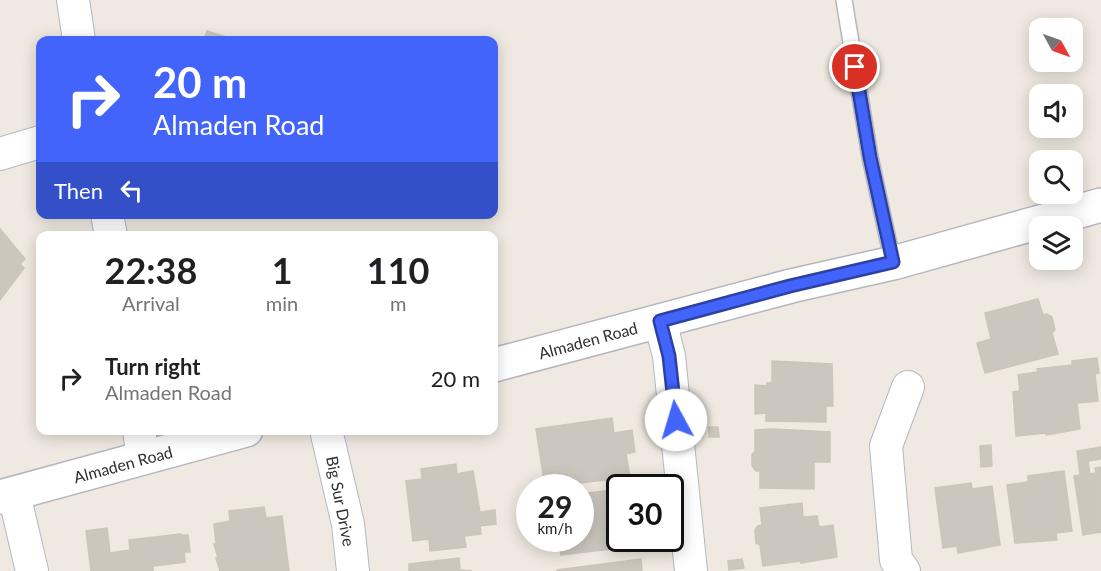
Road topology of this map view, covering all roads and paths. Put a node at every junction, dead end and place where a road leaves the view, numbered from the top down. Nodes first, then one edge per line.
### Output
1 (73, 0) edge
2 (844, 0) edge
3 (78, 36) edge
4 (36, 143) edge
5 (0, 154) edge
6 (1101, 205) edge
7 (893, 262) junction
8 (660, 321) junction
9 (498, 364) edge
10 (908, 387) dead end
11 (208, 435) edge
12 (327, 435) edge
13 (141, 444) edge
14 (7, 495) edge
15 (32, 571) edge
16 (353, 571) edge
17 (691, 571) edge
18 (904, 571) edge

1 - 3 street
2 - 7 lane
4 - 5 street
6 - 7 street, Almaden Road
7 - 8 street, Almaden Road
8 - 9 street, Almaden Road
8 - 17 street
10 - 18 street
11 - 13 street, Almaden Road
12 - 16 street, Big Sur Drive
13 - 14 street, Almaden Road
14 - 15 street

